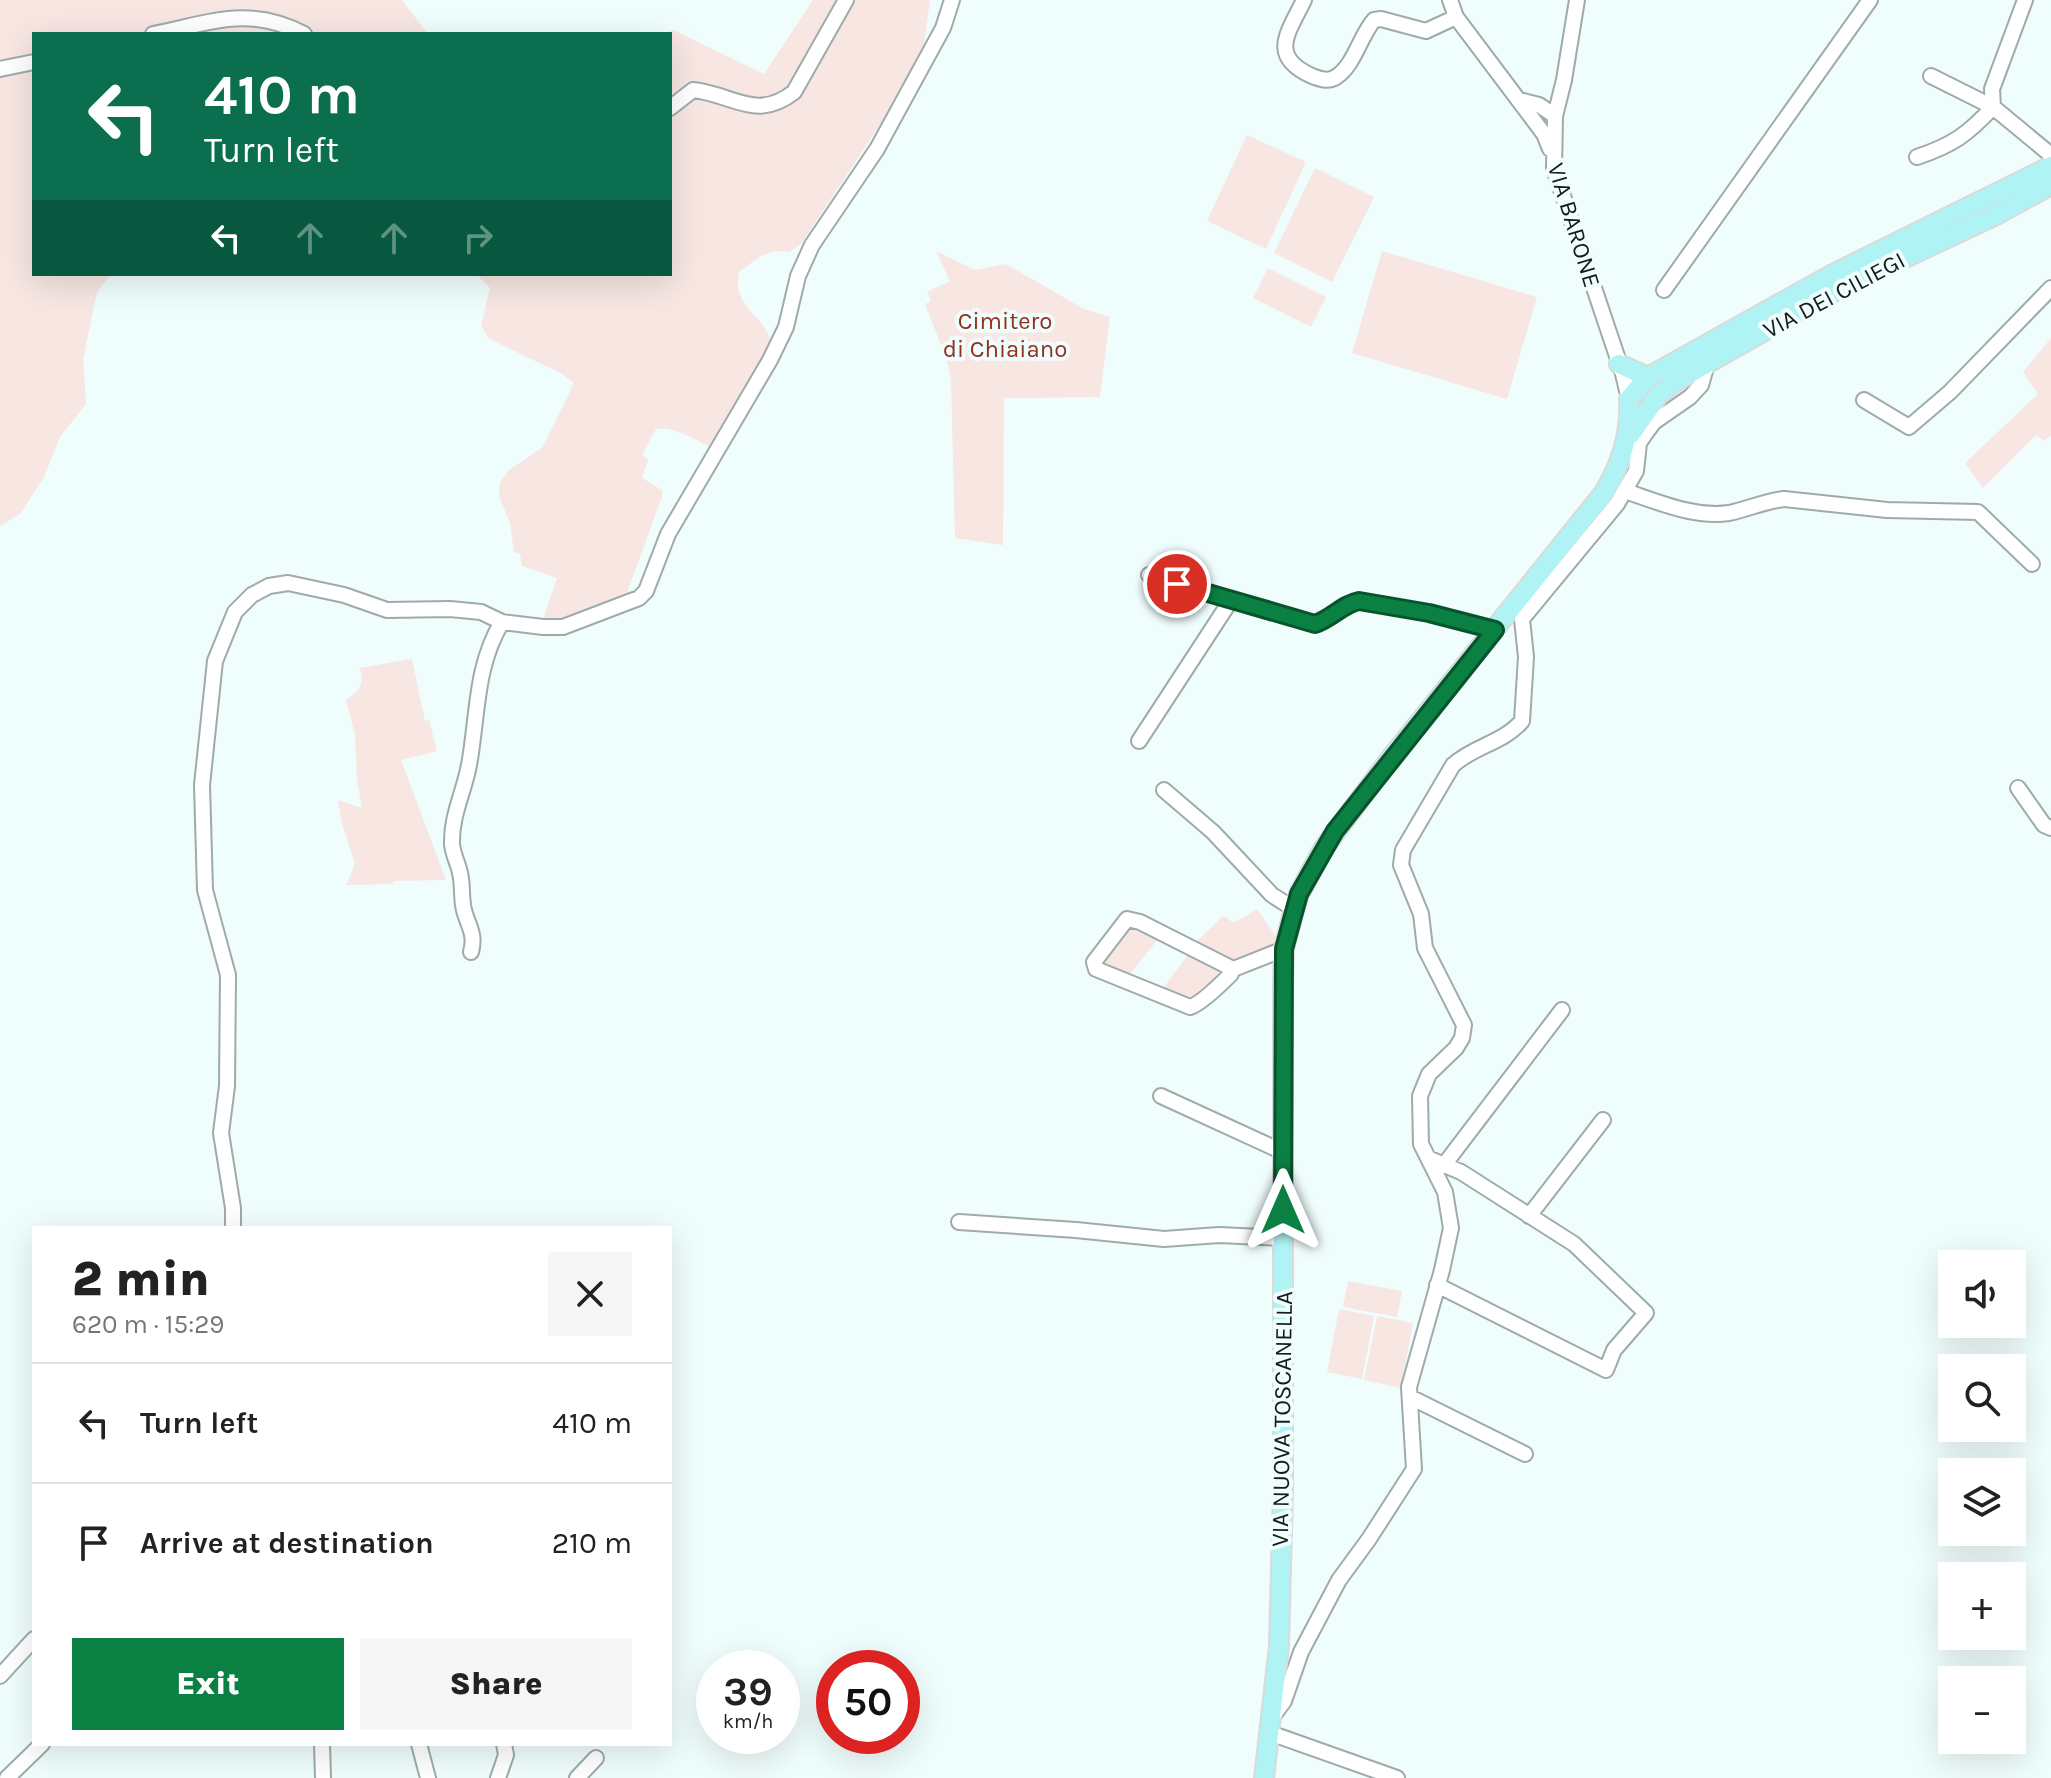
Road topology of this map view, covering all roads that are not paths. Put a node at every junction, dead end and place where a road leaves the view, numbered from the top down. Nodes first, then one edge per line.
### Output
1 (846, 0) edge
2 (952, 0) edge
3 (1304, 0) edge
4 (1450, 0) edge
5 (1577, 0) edge
6 (1870, 0) edge
7 (2025, 0) edge
8 (1456, 17) junction
9 (163, 32) edge
10 (300, 32) edge
11 (32, 62) edge
12 (0, 69) edge
13 (1931, 76) dead end
14 (1559, 94) junction
15 (672, 106) edge
16 (1993, 107) junction
17 (1534, 109) junction
18 (1555, 116) junction
19 (1552, 152) junction
20 (2051, 155) edge
21 (1917, 157) dead end
22 (2051, 166) edge
23 (2051, 185) edge
24 (2023, 191) junction
25 (2051, 288) edge
26 (1664, 290) dead end
27 (1619, 364) junction
28 (1707, 364) junction
29 (1648, 377) junction
30 (1664, 390) junction
31 (1629, 399) junction
32 (1864, 400) dead end
33 (1679, 405) junction
34 (1634, 428) joint
35 (1624, 448) junction
36 (1625, 491) junction
37 (2032, 564) dead end
38 (1149, 575) dead end
39 (1231, 600) junction
40 (502, 622) junction
41 (1495, 630) junction
42 (1139, 741) dead end
43 (2018, 788) dead end
44 (1164, 790) dead end
45 (2051, 828) edge
46 (1294, 909) junction
47 (1284, 949) junction
48 (471, 952) dead end
49 (1231, 970) junction
50 (1562, 1010) dead end
51 (1161, 1096) dead end
52 (1603, 1120) dead end
53 (1283, 1152) junction
54 (1430, 1159) junction
55 (1444, 1165) junction
56 (1529, 1216) junction
57 (959, 1222) dead end
58 (233, 1226) edge
59 (1283, 1238) junction
60 (1437, 1285) junction
61 (1410, 1397) junction
62 (1525, 1454) dead end
63 (32, 1641) edge
64 (0, 1676) edge
65 (1272, 1725) junction
66 (40, 1746) edge
67 (322, 1746) edge
68 (420, 1746) edge
69 (504, 1746) edge
70 (596, 1758) dead end
71 (7, 1778) edge
72 (323, 1778) edge
73 (428, 1778) edge
74 (498, 1778) edge
75 (577, 1778) edge
76 (1264, 1778) edge
77 (1397, 1778) edge

1 - 15 street
2 - 40 street
3 - 8 street
4 - 8 street
5 - 14 street, VIA BARONE
6 - 26 street
7 - 16 street
8 - 17 street
9 - 10 street
11 - 12 street
13 - 16 street
14 - 17 street
14 - 18 street, VIA BARONE
16 - 20 street
16 - 21 street
17 - 18 street
17 - 19 street
18 - 19 street, VIA BARONE
19 - 27 street, VIA BARONE
22 - 24 main road, VIA DEI CILIEGI
23 - 24 main road, VIA DEI CILIEGI
24 - 28 main road, VIA DEI CILIEGI
24 - 29 main road, VIA DEI CILIEGI
25 - 32 street
27 - 29 main road
27 - 31 street, VIA BARONE
28 - 30 main road, VIA DEI CILIEGI
28 - 33 street
29 - 31 main road, VIA DEI CILIEGI
30 - 31 main road
30 - 33 street
30 - 34 main road, VIA DEI CILIEGI
31 - 35 main road, VIA NUOVA TOSCANELLA
33 - 36 street
34 - 35 main road, VIA NUOVA TOSCANELLA
35 - 41 main road, VIA NUOVA TOSCANELLA
36 - 37 street
36 - 54 street
38 - 39 street
39 - 41 street
39 - 42 street
40 - 48 street
40 - 58 street
41 - 46 main road, VIA NUOVA TOSCANELLA
43 - 45 street
44 - 46 street
46 - 47 main road, VIA NUOVA TOSCANELLA
47 - 49 street
47 - 53 main road, VIA NUOVA TOSCANELLA
49 - 49 street
50 - 55 street
51 - 53 street
52 - 56 street
53 - 59 main road, VIA NUOVA TOSCANELLA
54 - 55 street
54 - 60 street
55 - 56 street
56 - 60 street
57 - 59 street
59 - 65 main road, VIA NUOVA TOSCANELLA
60 - 61 street
61 - 62 street
61 - 65 street
63 - 64 street
65 - 76 main road, VIA NUOVA TOSCANELLA
65 - 77 street
66 - 71 street
67 - 72 street
68 - 73 street
69 - 74 street
70 - 75 street

